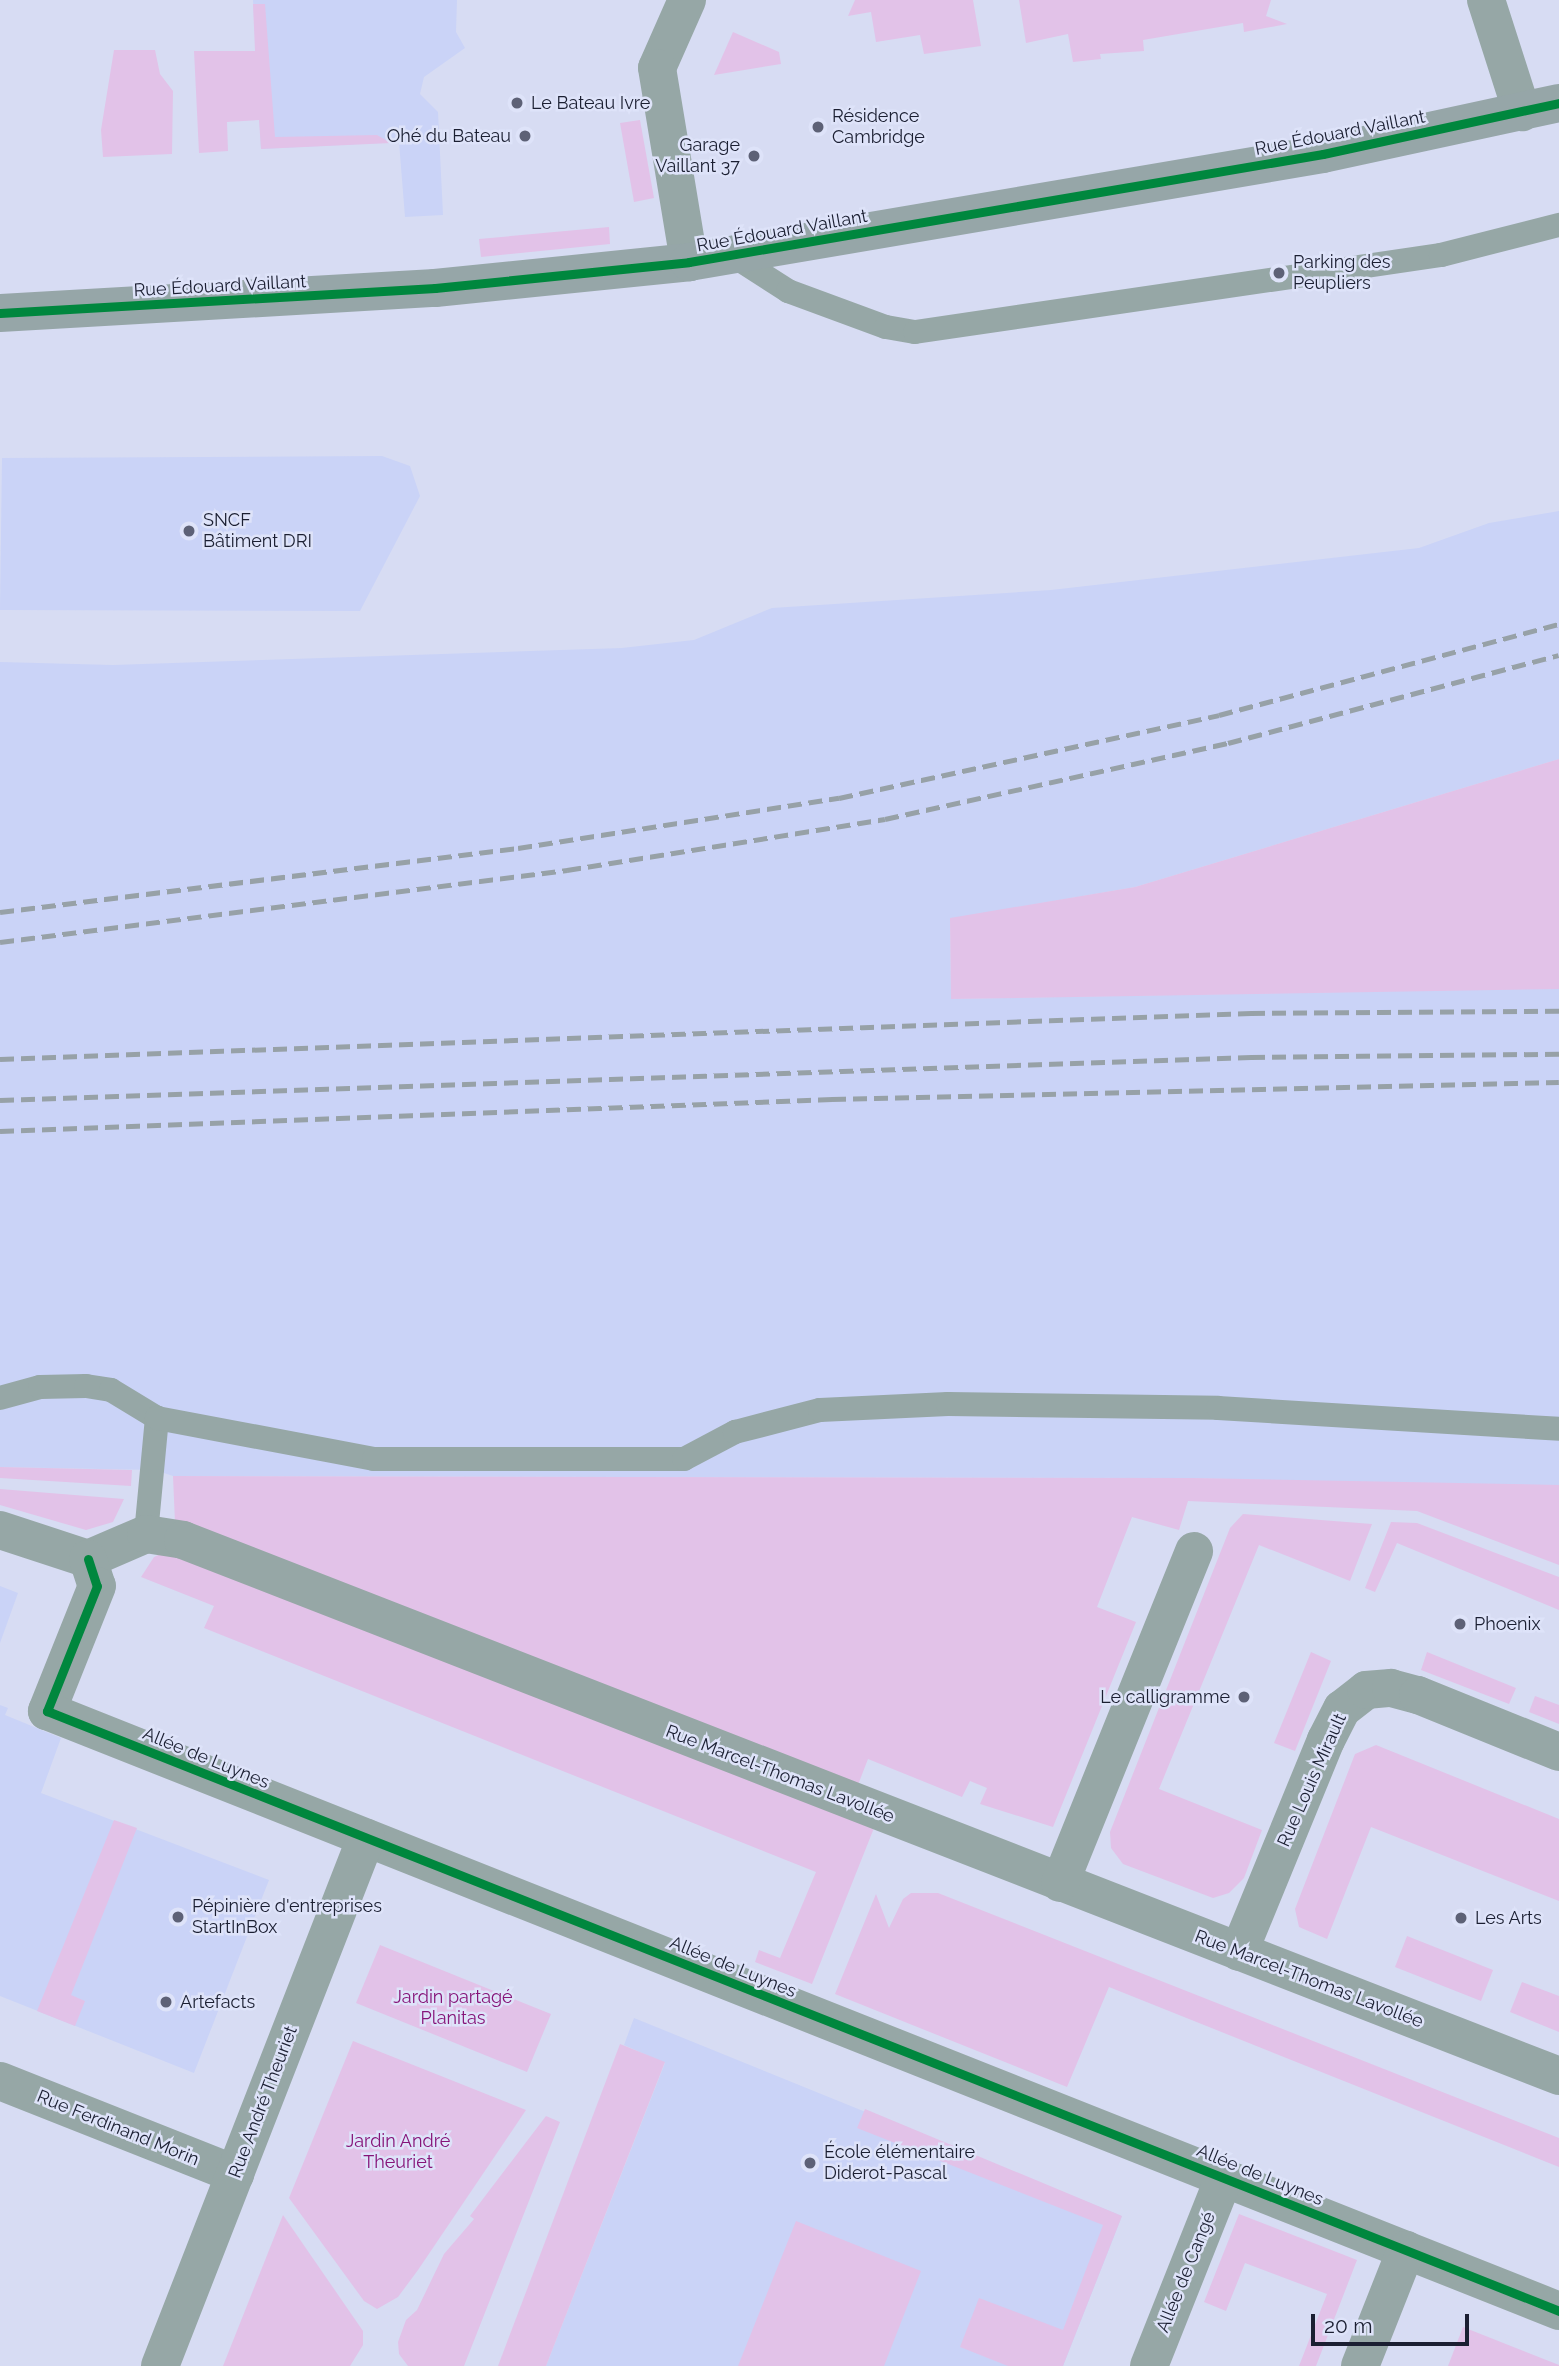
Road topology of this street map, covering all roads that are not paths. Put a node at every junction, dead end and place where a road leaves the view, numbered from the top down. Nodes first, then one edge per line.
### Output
1 (687, 0) edge
2 (1486, 0) edge
3 (1559, 103) edge
4 (1522, 112) junction
5 (1559, 225) edge
6 (732, 255) junction
7 (689, 262) junction
8 (0, 313) edge
9 (0, 1398) edge
10 (157, 1418) junction
11 (1559, 1429) edge
12 (0, 1530) edge
13 (146, 1534) junction
14 (1194, 1551) dead end
15 (88, 1559) junction
16 (1559, 1752) edge
17 (366, 1838) junction
18 (1060, 1883) junction
19 (1239, 1952) junction
20 (1559, 2076) edge
21 (0, 2081) edge
22 (235, 2174) junction
23 (1224, 2178) junction
24 (1406, 2250) junction
25 (1559, 2311) edge
26 (160, 2366) edge
27 (1149, 2366) edge
28 (1360, 2366) edge

1 - 7 street
2 - 4 street
3 - 4 main road, Rue Édouard Vaillant
4 - 6 main road, Rue Édouard Vaillant
5 - 6 lane
6 - 7 main road, Rue Édouard Vaillant
7 - 8 main road, Rue Édouard Vaillant
9 - 10 lane
10 - 11 lane
10 - 13 lane
12 - 15 street
13 - 15 street
13 - 18 street, Rue Marcel-Thomas Lavollée
14 - 18 street
15 - 17 street, Allée de Luynes
16 - 19 street, Rue Louis Mirault
17 - 22 street, Rue André Theuriet
17 - 23 street, Allée de Luynes
18 - 19 street, Rue Marcel-Thomas Lavollée
19 - 20 street, Rue Marcel-Thomas Lavollée
21 - 22 street, Rue Ferdinand Morin
22 - 26 street, Rue André Theuriet
23 - 24 street, Allée de Luynes
23 - 27 street, Allée de Cangé
24 - 25 street, Allée de Luynes
24 - 28 street

